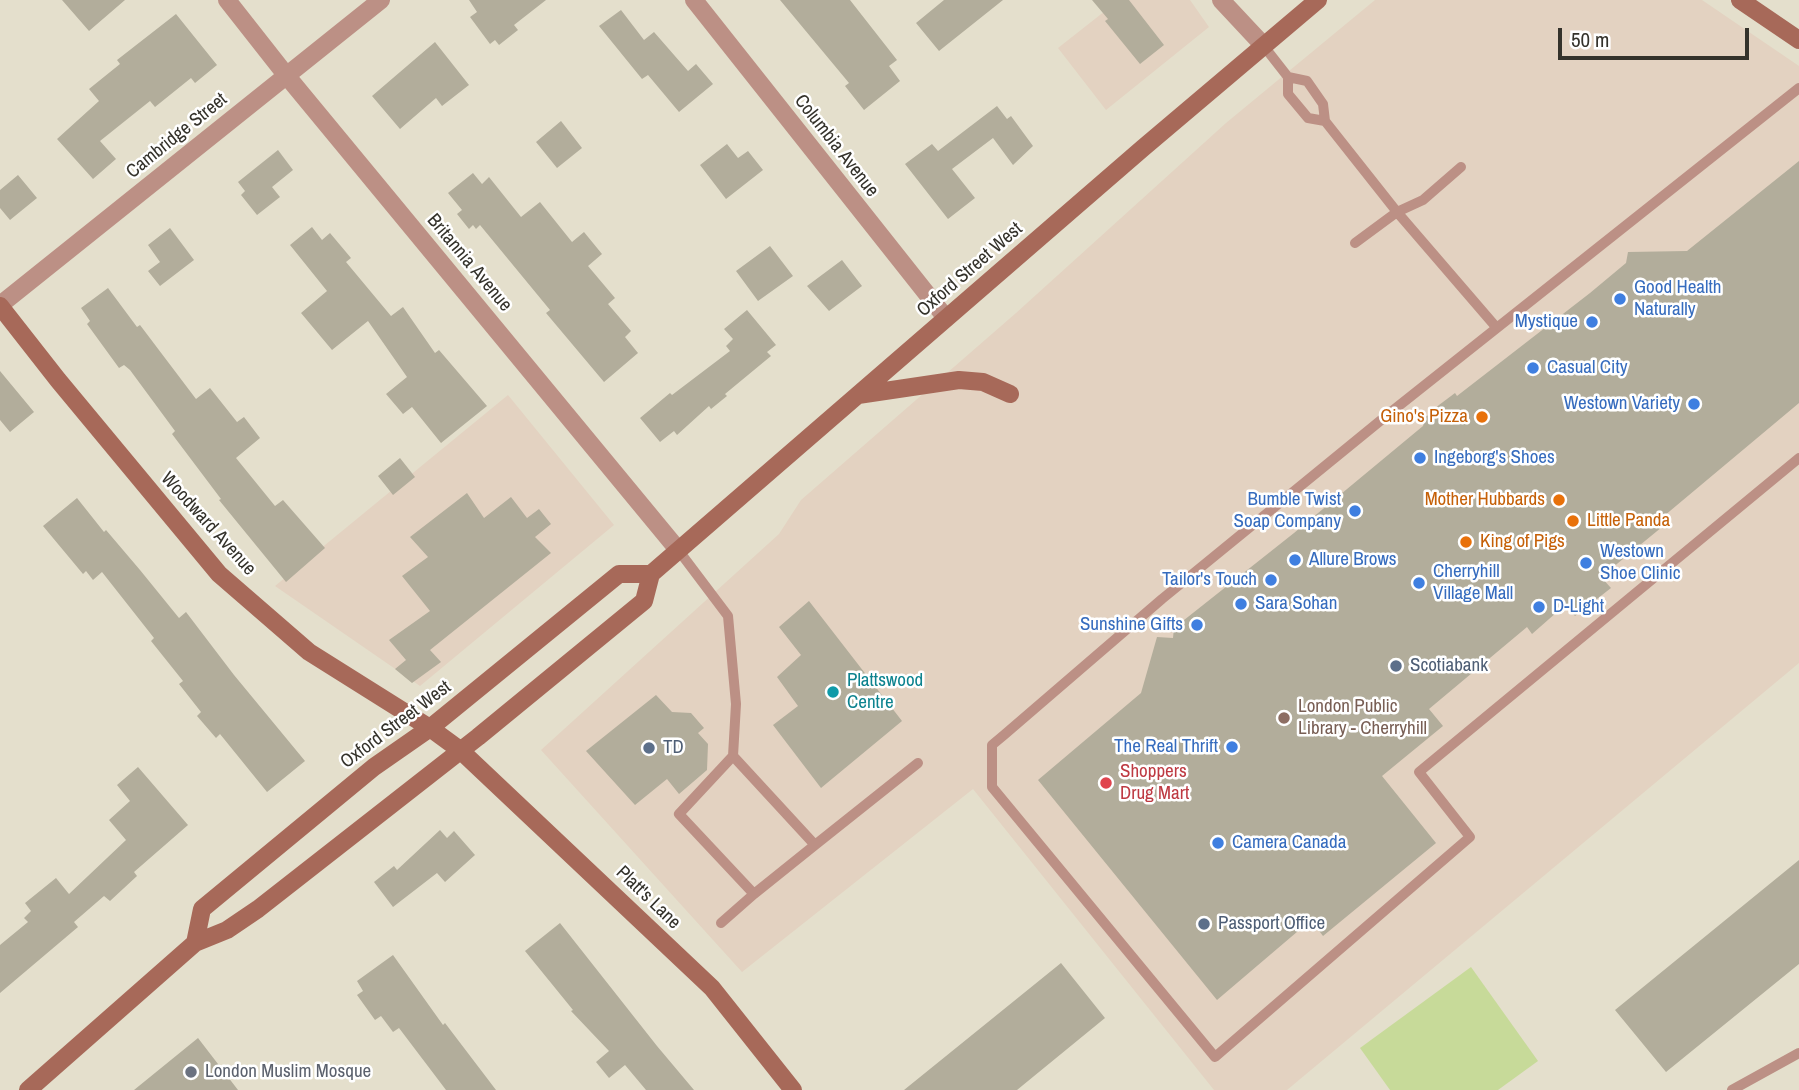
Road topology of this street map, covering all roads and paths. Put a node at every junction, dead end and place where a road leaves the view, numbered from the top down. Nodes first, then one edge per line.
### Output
1 (227, 0) edge
2 (381, 0) edge
3 (694, 0) edge
4 (1221, 0) edge
5 (1318, 0) edge
6 (1740, 0) edge
7 (1799, 40) edge
8 (1264, 44) junction
9 (286, 75) junction
10 (1288, 77) junction
11 (1799, 88) edge
12 (1325, 121) junction
13 (1461, 167) dead end
14 (1397, 212) junction
15 (1354, 243) dead end
16 (0, 305) edge
17 (946, 318) junction
18 (1496, 327) junction
19 (1010, 394) dead end
20 (858, 395) junction
21 (1799, 458) edge
22 (679, 551) junction
23 (651, 574) junction
24 (430, 728) junction
25 (460, 750) junction
26 (733, 756) junction
27 (918, 763) dead end
28 (815, 845) junction
29 (754, 894) junction
30 (721, 923) dead end
31 (195, 943) junction
32 (1799, 1053) edge
33 (28, 1090) edge
34 (793, 1090) edge
35 (1732, 1090) edge

1 - 9 street, Britannia Avenue
2 - 9 street, Cambridge Street
3 - 17 street, Columbia Avenue
4 - 8 street
5 - 8 main road, Oxford Street West
6 - 7 main road
8 - 10 lane
8 - 17 main road, Oxford Street West
9 - 16 street, Cambridge Street
9 - 22 street, Britannia Avenue
10 - 12 lane
10 - 12 lane
11 - 18 lane
12 - 14 lane
13 - 14 lane
14 - 15 lane
14 - 18 lane
16 - 24 main road, Woodward Avenue
17 - 20 main road, Oxford Street West
18 - 21 lane
19 - 20 main road
20 - 22 main road, Oxford Street West
22 - 23 main road, Oxford Street West
22 - 26 lane
23 - 24 main road, Oxford Street West
23 - 25 main road, Oxford Street West
24 - 25 main road, Woodward Avenue
24 - 31 main road, Oxford Street West
25 - 31 main road, Oxford Street West
25 - 34 main road, Platt's Lane
26 - 28 lane
26 - 29 lane
27 - 28 lane
28 - 29 lane
29 - 30 lane
31 - 33 main road, Oxford Street West
32 - 35 lane

